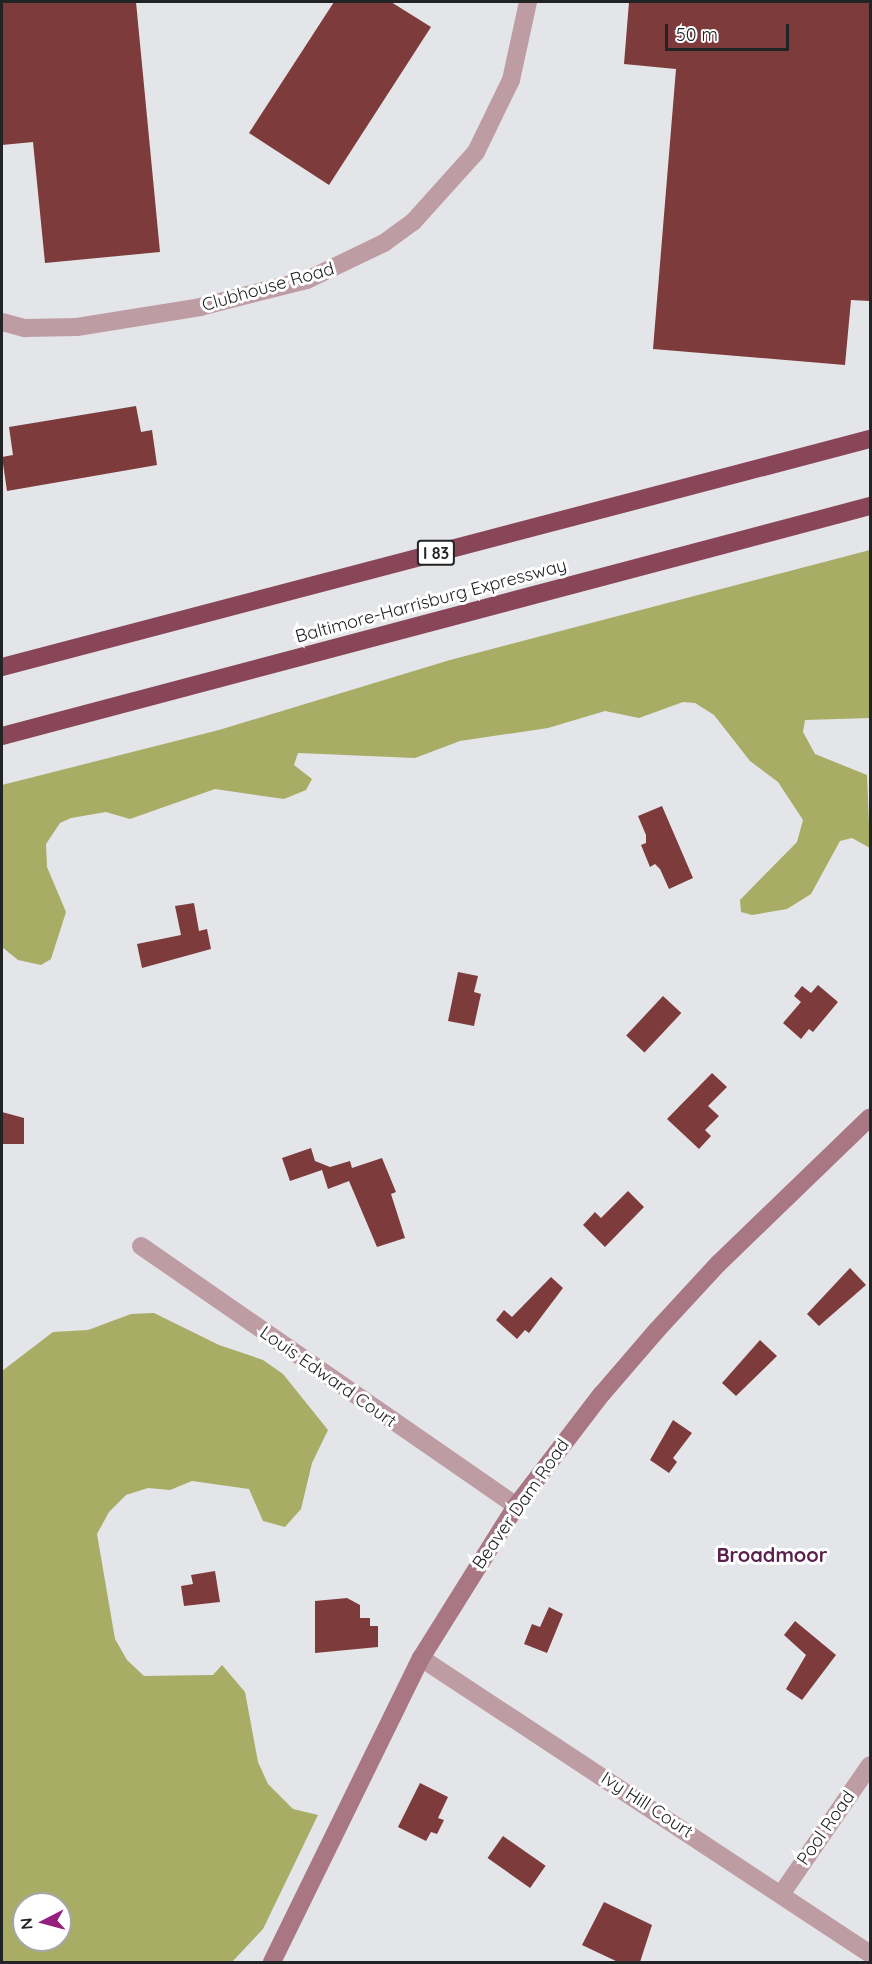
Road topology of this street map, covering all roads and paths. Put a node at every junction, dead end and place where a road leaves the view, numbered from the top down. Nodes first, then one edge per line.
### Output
1 (528, 2) edge
2 (2, 322) edge
3 (870, 439) edge
4 (870, 506) edge
5 (2, 667) edge
6 (2, 736) edge
7 (870, 1117) edge
8 (141, 1246) dead end
9 (516, 1506) junction
10 (421, 1658) junction
11 (870, 1765) edge
12 (782, 1893) junction
13 (870, 1954) edge
14 (272, 1962) edge

1 - 2 street, Clubhouse Road
3 - 5 highway, I 83
4 - 6 highway, Baltimore-Harrisburg Expressway
7 - 9 street, Beaver Dam Road
8 - 9 street, Louis Edward Court
9 - 10 street, Beaver Dam Road
10 - 12 street, Ivy Hill Court
10 - 14 street, Beaver Dam Road
11 - 12 street, Pool Road
12 - 13 street, Ivy Hill Court

